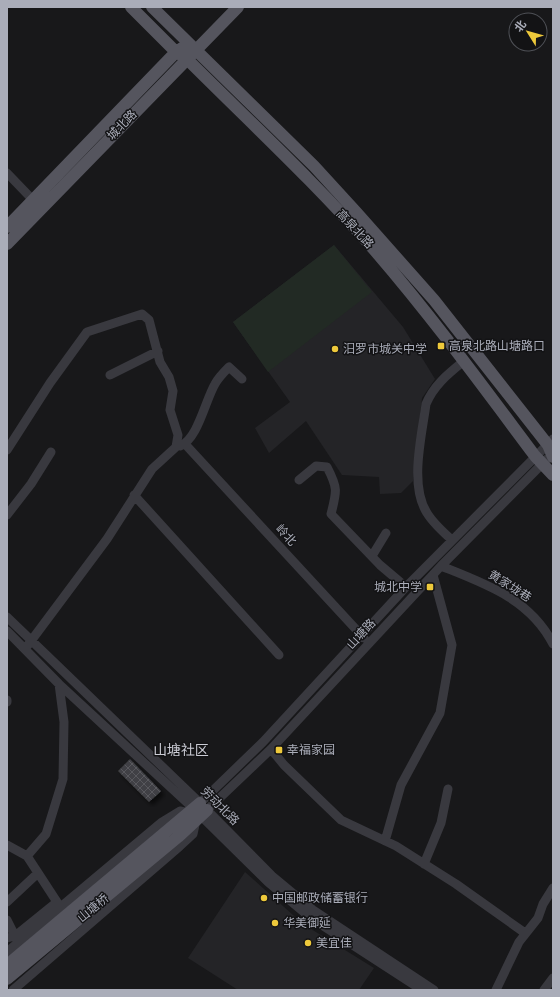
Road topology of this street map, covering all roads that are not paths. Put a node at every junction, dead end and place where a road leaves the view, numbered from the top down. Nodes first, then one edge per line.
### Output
1 (131, 7) edge
2 (152, 7) edge
3 (226, 7) edge
4 (238, 7) edge
5 (192, 46) junction
6 (176, 52) junction
7 (186, 59) junction
8 (7, 173) edge
9 (33, 200) junction
10 (7, 227) edge
11 (7, 244) edge
12 (158, 351) junction
13 (464, 361) junction
14 (110, 375) dead end
15 (242, 379) dead end
16 (181, 445) junction
17 (7, 450) edge
18 (552, 450) edge
19 (51, 452) dead end
20 (539, 460) junction
21 (553, 475) edge
22 (299, 480) dead end
23 (134, 495) junction
24 (7, 515) edge
25 (386, 533) dead end
26 (452, 540) junction
27 (372, 556) junction
28 (441, 566) junction
29 (433, 575) junction
30 (406, 587) junction
31 (7, 617) edge
32 (7, 631) edge
33 (361, 634) junction
34 (31, 640) junction
35 (369, 644) junction
36 (553, 644) edge
37 (25, 649) junction
38 (279, 655) dead end
39 (59, 684) junction
40 (271, 749) junction
41 (448, 789) dead end
42 (198, 812) junction
43 (174, 833) junction
44 (385, 841) junction
45 (7, 845) edge
46 (27, 856) junction
47 (424, 864) junction
48 (38, 873) junction
49 (553, 888) edge
50 (7, 902) edge
51 (7, 920) edge
52 (525, 933) junction
53 (11, 937) edge
54 (7, 952) edge
55 (7, 965) edge
56 (553, 978) edge
57 (7, 979) edge
58 (13, 990) edge
59 (422, 990) edge
60 (434, 990) edge
61 (496, 990) edge
62 (544, 990) edge

1 - 6 main road, 高泉北路
2 - 5 main road, 高泉北路
3 - 5 main road, 城北路
4 - 5 main road, 城北路
5 - 6 main road, 城北路
5 - 7 main road, 城北路
5 - 18 main road, 高泉北路
6 - 7 main road, 高泉北路
6 - 9 main road, 城北路
7 - 11 main road, 城北路
7 - 13 main road, 高泉北路
8 - 9 street
9 - 10 main road, 城北路
12 - 14 street
12 - 16 street
12 - 17 street
13 - 20 main road, 高泉北路
13 - 26 street
15 - 16 street
16 - 23 street
16 - 33 street, 岭北
18 - 20 street, 山塘路
19 - 24 street
20 - 21 main road, 高泉北路
20 - 26 street, 山塘路
20 - 28 street, 山塘路
22 - 27 street
23 - 34 street
23 - 38 street
25 - 27 street
26 - 30 street, 山塘路
27 - 30 street
28 - 29 street, 山塘路
28 - 36 street, 黄家垅巷
29 - 35 street, 山塘路
29 - 44 street
30 - 33 street, 山塘路
31 - 34 street, 劳动北路
32 - 37 street, 劳动北路
33 - 35 street, 岭北
33 - 42 street, 山塘路
34 - 37 street
34 - 42 street, 劳动北路
35 - 40 street, 山塘路
37 - 39 street, 劳动北路
39 - 42 street, 劳动北路
39 - 46 street
40 - 42 street, 山塘路
40 - 44 street
41 - 47 street
42 - 43 main road, 山塘路
42 - 54 street
42 - 58 street
42 - 59 street, 劳动北路
42 - 60 street, 劳动北路
43 - 55 main road, 山塘桥
43 - 57 main road, 山塘桥
44 - 47 street
45 - 46 street
46 - 48 street
47 - 52 street
48 - 50 street
48 - 53 street
49 - 52 street
51 - 53 street
52 - 61 street
56 - 62 street

